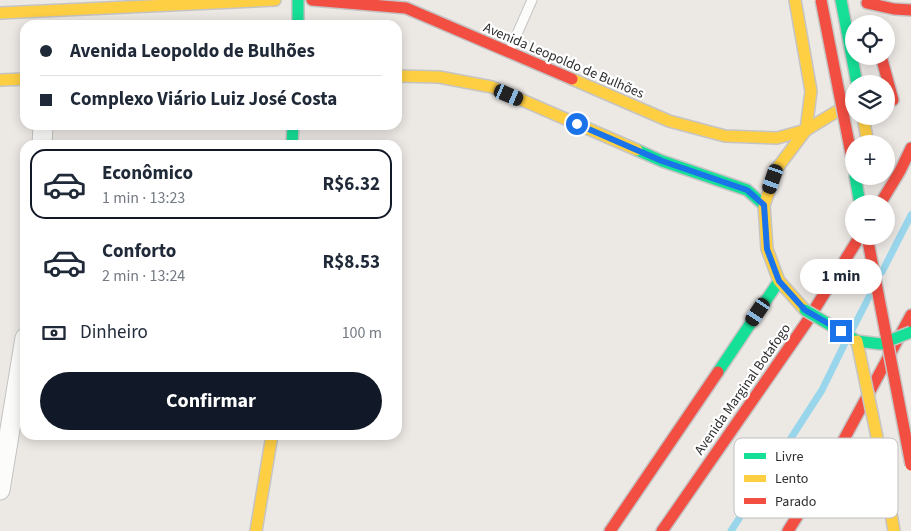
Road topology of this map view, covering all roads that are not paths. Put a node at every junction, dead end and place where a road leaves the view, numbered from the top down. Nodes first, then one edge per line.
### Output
1 (275, 0) edge
2 (298, 0) edge
3 (312, 0) edge
4 (532, 0) edge
5 (795, 0) edge
6 (821, 0) edge
7 (841, 0) edge
8 (867, 2) edge
9 (911, 10) edge
10 (48, 12) edge
11 (0, 13) edge
12 (870, 15) edge
13 (298, 20) edge
14 (509, 53) junction
15 (855, 75) edge
16 (402, 76) edge
17 (0, 80) edge
18 (20, 80) edge
19 (905, 86) dead end
20 (895, 101) edge
21 (845, 106) edge
22 (806, 130) junction
23 (847, 135) edge
24 (911, 148) edge
25 (876, 185) dead end
26 (878, 195) edge
27 (885, 195) edge
28 (764, 205) junction
29 (854, 245) edge
30 (869, 245) edge
31 (779, 281) junction
32 (906, 313) edge
33 (911, 332) edge
34 (857, 341) junction
35 (907, 349) dead end
36 (20, 368) edge
37 (843, 438) edge
38 (877, 438) edge
39 (271, 440) edge
40 (911, 465) edge
41 (0, 490) edge
42 (796, 518) edge
43 (892, 518) edge
44 (256, 531) edge
45 (610, 531) edge
46 (662, 531) edge
47 (788, 531) edge
48 (894, 531) edge

1 - 10 main road
2 - 13 main road
3 - 14 main road, Avenida Leopoldo de Bulhões
4 - 14 lane
5 - 22 main road
6 - 23 main road, bridge
7 - 15 main road
8 - 9 main road
8 - 12 main road
10 - 11 main road
14 - 22 main road, Avenida Leopoldo de Bulhões
16 - 28 main road
17 - 18 main road
19 - 20 main road
21 - 22 main road
22 - 28 main road
24 - 27 main road
25 - 26 main road
28 - 31 main road
29 - 46 main road, Avenida Marginal Botafogo
30 - 40 main road, bridge
31 - 34 main road, bridge
31 - 45 main road
32 - 35 main road
32 - 37 main road
33 - 34 main road, bridge
34 - 38 main road, bridge
36 - 41 street
39 - 44 main road
42 - 47 main road
43 - 48 main road, bridge

